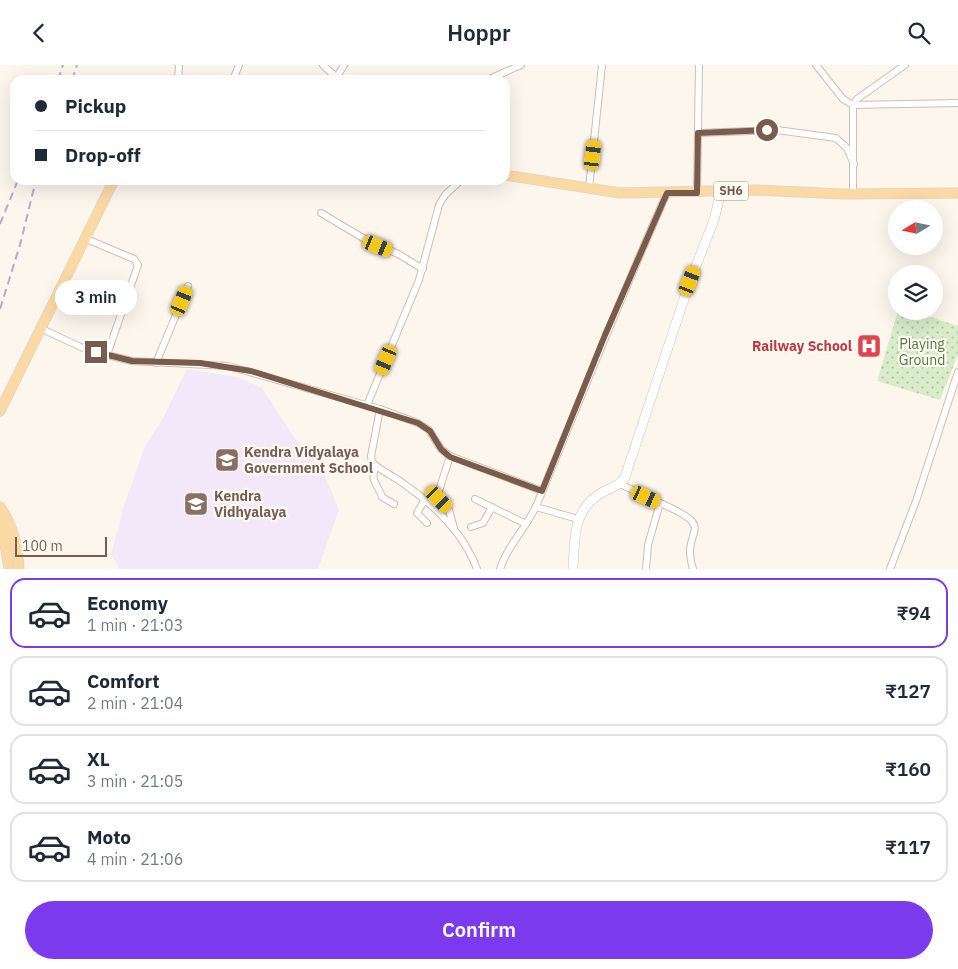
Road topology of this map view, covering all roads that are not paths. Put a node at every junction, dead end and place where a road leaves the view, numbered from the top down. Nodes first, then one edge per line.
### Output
1 (323, 65) edge
2 (522, 65) edge
3 (602, 65) edge
4 (699, 65) edge
5 (816, 65) edge
6 (904, 65) edge
7 (332, 75) edge
8 (499, 75) edge
9 (958, 103) edge
10 (853, 105) junction
11 (698, 133) junction
12 (854, 164) junction
13 (510, 176) edge
14 (111, 185) edge
15 (456, 185) edge
16 (589, 188) junction
17 (721, 191) junction
18 (667, 193) junction
19 (697, 193) junction
20 (958, 193) edge
21 (853, 194) junction
22 (320, 213) dead end
23 (84, 238) junction
24 (423, 269) junction
25 (188, 286) dead end
26 (40, 328) junction
27 (107, 355) junction
28 (156, 363) junction
29 (958, 372) edge
30 (367, 405) junction
31 (380, 409) junction
32 (0, 411) edge
33 (450, 457) junction
34 (376, 466) junction
35 (620, 484) junction
36 (542, 491) junction
37 (475, 499) dead end
38 (424, 501) junction
39 (660, 503) junction
40 (394, 504) dead end
41 (0, 507) edge
42 (492, 507) junction
43 (536, 507) junction
44 (0, 514) edge
45 (578, 519) junction
46 (427, 523) dead end
47 (526, 524) junction
48 (471, 527) dead end
49 (454, 528) junction
50 (9, 569) edge
51 (19, 569) edge
52 (477, 569) edge
53 (500, 569) edge
54 (574, 569) edge
55 (646, 569) edge
56 (694, 569) edge
57 (890, 569) edge

1 - 7 street
2 - 8 street
3 - 16 street
4 - 11 street
5 - 10 street
6 - 10 street
9 - 10 street
10 - 12 street
11 - 12 street
11 - 19 street
12 - 21 street
13 - 16 main road, SH6
14 - 23 main road
15 - 24 street
16 - 18 main road, SH6
17 - 19 main road, SH6
17 - 21 main road, SH6
17 - 35 street
18 - 19 main road, SH6
18 - 36 street
20 - 21 main road, SH6
22 - 24 street
23 - 26 main road
23 - 27 street
24 - 30 street
25 - 28 street
26 - 27 street
26 - 32 main road
27 - 28 street
28 - 30 street
29 - 57 street
30 - 31 street
31 - 33 street
31 - 34 street
33 - 36 street
33 - 49 street
34 - 38 street
34 - 40 street
35 - 39 street
35 - 45 street
36 - 43 street
37 - 42 street
38 - 46 street
38 - 49 street
39 - 55 street
39 - 56 street
41 - 51 main road
42 - 47 street
42 - 48 street
43 - 45 street
43 - 47 street
44 - 50 main road
45 - 54 street
47 - 53 street
49 - 52 street

